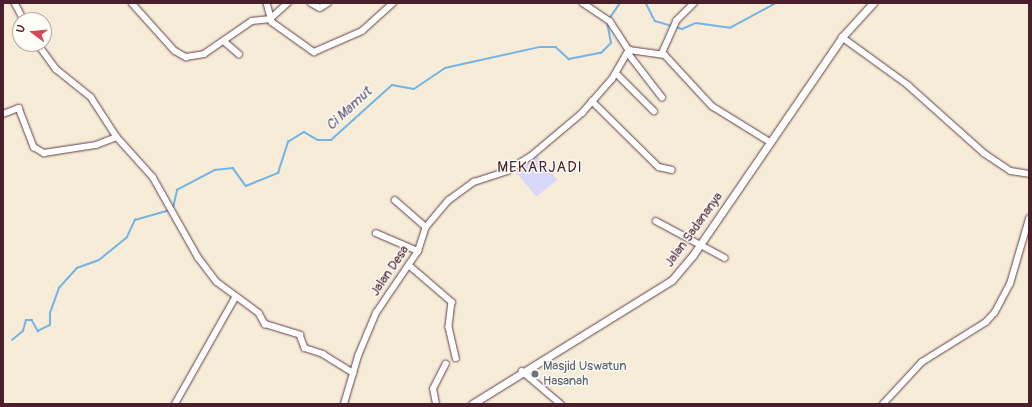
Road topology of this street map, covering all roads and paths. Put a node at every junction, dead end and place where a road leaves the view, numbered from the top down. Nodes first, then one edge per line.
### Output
1 (15, 3) edge
2 (132, 3) edge
3 (267, 3) edge
4 (288, 3) edge
5 (311, 3) edge
6 (328, 3) edge
7 (393, 3) edge
8 (584, 3) edge
9 (694, 3) edge
10 (873, 3) edge
11 (20, 12) edge
12 (270, 19) junction
13 (842, 37) junction
14 (224, 41) junction
15 (44, 52) edge
16 (628, 52) junction
17 (662, 53) junction
18 (239, 54) dead end
19 (616, 73) junction
20 (662, 97) dead end
21 (592, 101) junction
22 (654, 111) dead end
23 (3, 114) edge
24 (117, 136) junction
25 (770, 142) junction
26 (672, 170) dead end
27 (1029, 174) edge
28 (394, 200) dead end
29 (1029, 219) edge
30 (656, 221) dead end
31 (426, 227) junction
32 (376, 232) dead end
33 (700, 244) junction
34 (418, 251) junction
35 (725, 258) dead end
36 (409, 265) junction
37 (235, 298) junction
38 (456, 358) dead end
39 (446, 364) dead end
40 (522, 371) junction
41 (353, 373) junction
42 (174, 404) edge
43 (344, 404) edge
44 (436, 404) edge
45 (472, 404) edge
46 (561, 404) edge
47 (883, 404) edge

1 - 11 street
2 - 14 street
3 - 12 street
4 - 12 street
5 - 6 street
7 - 12 street
8 - 16 street
9 - 17 street
10 - 13 street, Jalan Sadananya
12 - 14 street
13 - 25 street, Jalan Sadananya
13 - 27 street
14 - 18 street
15 - 24 street
16 - 17 street
16 - 19 street, Jalan Desa
16 - 20 street
17 - 25 street
19 - 21 street, Jalan Desa
19 - 22 street
21 - 26 street
21 - 31 street, Jalan Desa
23 - 24 street
24 - 37 street
25 - 33 street, Jalan Sadananya
28 - 31 street
29 - 47 street
30 - 33 street
31 - 34 street, Jalan Desa
32 - 34 street
33 - 35 street
33 - 40 street, Jalan Sadananya
34 - 36 street, Jalan Desa
36 - 38 street
36 - 41 street, Jalan Desa
37 - 41 street
37 - 42 street
39 - 44 street
40 - 45 street, Jalan Sadananya
40 - 46 street
41 - 43 street, Jalan Desa

